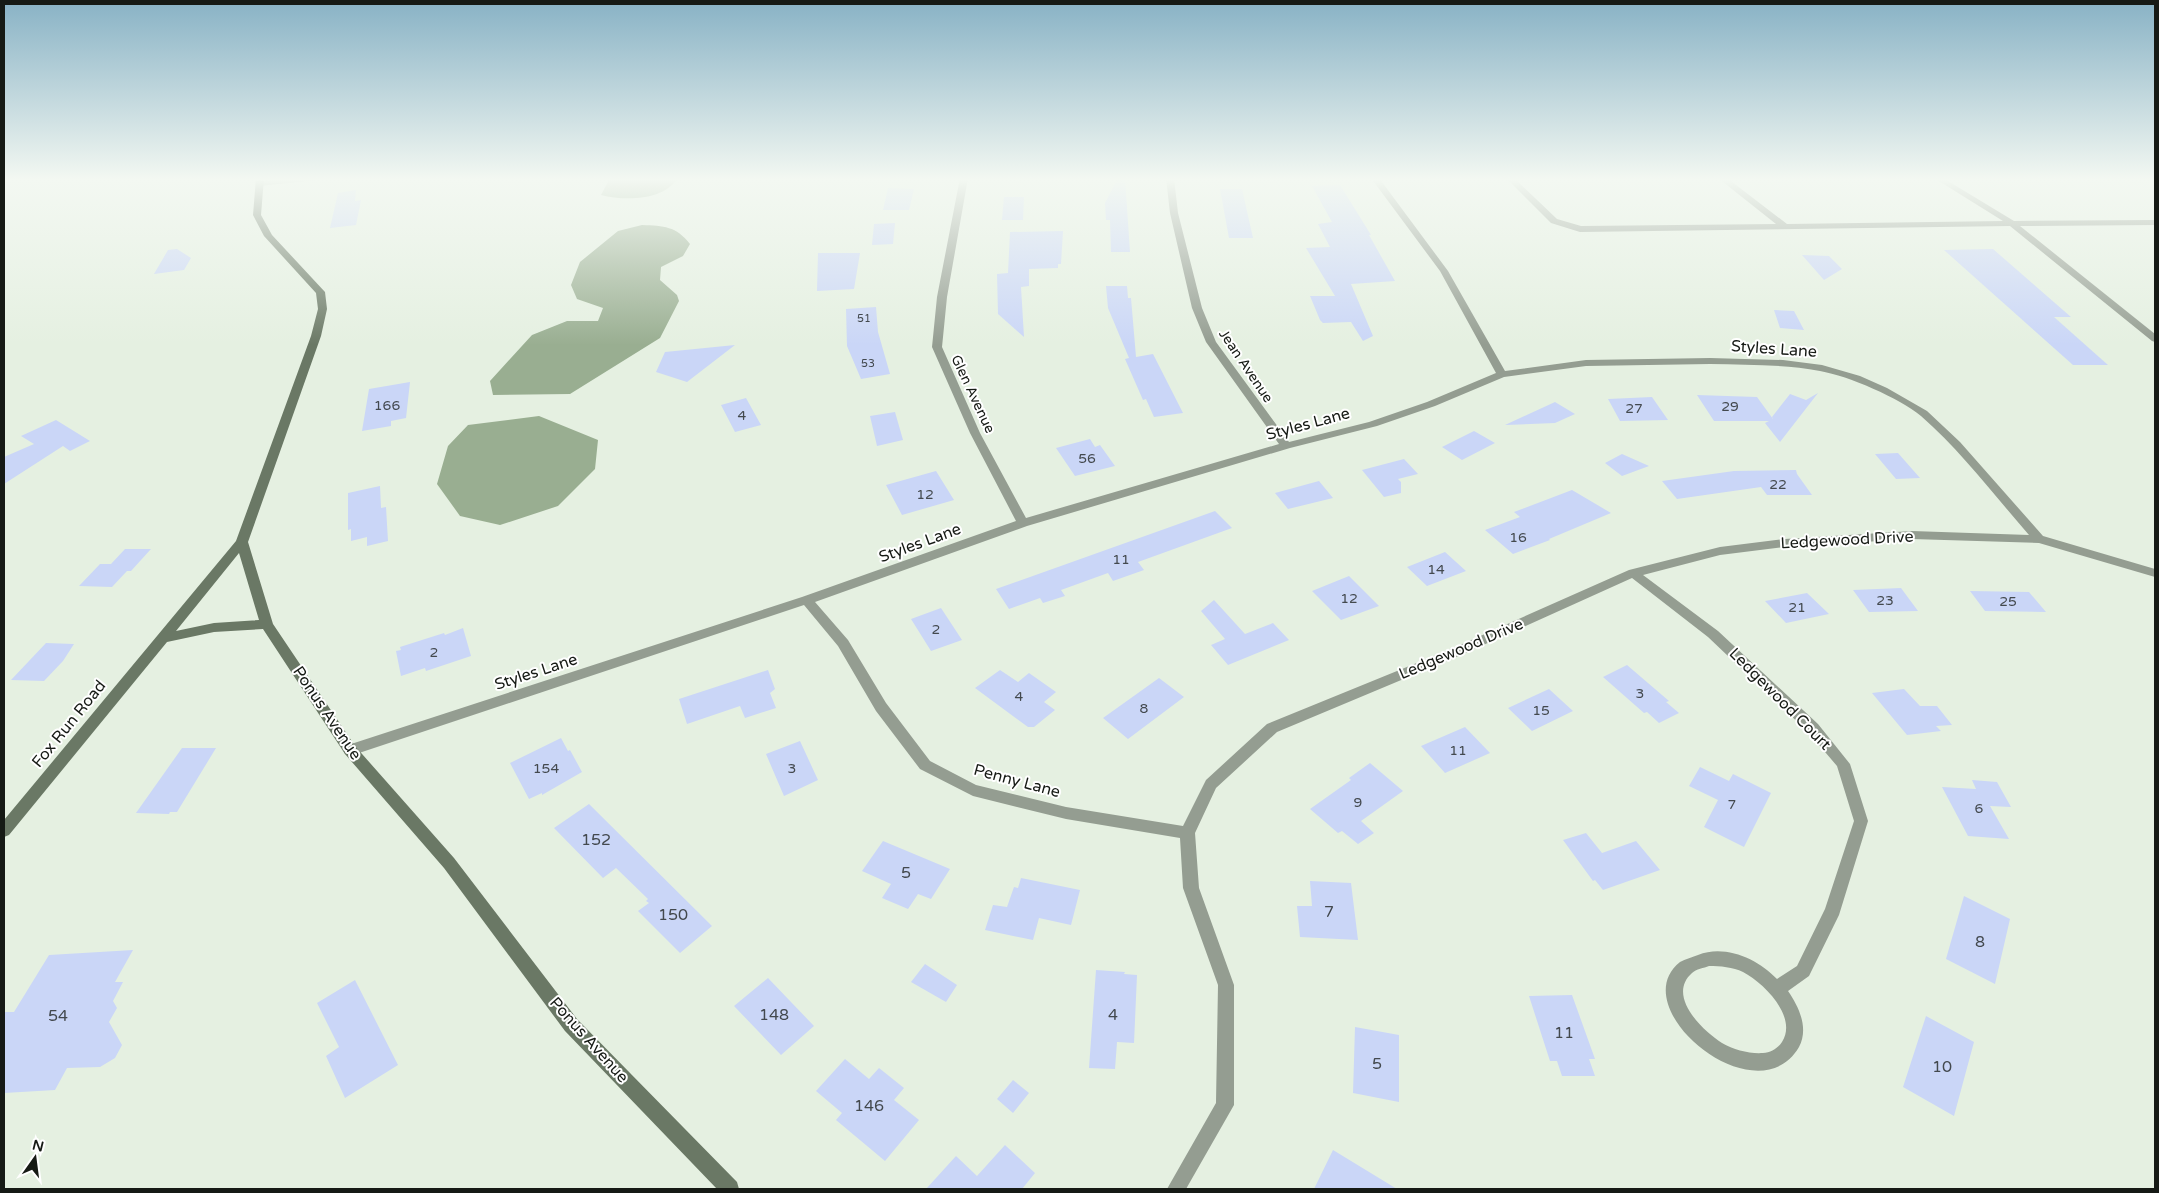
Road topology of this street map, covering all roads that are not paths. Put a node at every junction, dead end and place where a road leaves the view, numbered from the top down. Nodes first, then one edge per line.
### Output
1 (267, 234) edge
2 (954, 234) edge
3 (1179, 234) edge
4 (1416, 234) edge
5 (2024, 234) edge
6 (2155, 339) edge
7 (1502, 374) junction
8 (1286, 446) junction
9 (1023, 523) junction
10 (2039, 539) junction
11 (242, 542) junction
12 (2155, 572) edge
13 (1633, 573) junction
14 (806, 600) junction
15 (267, 625) junction
16 (162, 639) junction
17 (350, 750) junction
18 (4, 831) edge
19 (1187, 833) junction
20 (1776, 989) junction
21 (730, 1189) edge
22 (1176, 1189) edge

1 - 11 street
2 - 9 street, Glen Avenue
3 - 8 street, Jean Avenue
4 - 7 street
5 - 6 street
7 - 8 street, Styles Lane
7 - 10 street, Styles Lane
8 - 9 street, Styles Lane
9 - 14 street, Styles Lane
10 - 12 street, Ledgewood Drive
10 - 13 street, Ledgewood Drive
11 - 15 street, Ponus Avenue
11 - 16 street, Fox Run Road
13 - 19 street, Ledgewood Drive
13 - 20 street, Ledgewood Court
14 - 17 street, Styles Lane
14 - 19 street, Penny Lane
15 - 16 street
15 - 17 street, Ponus Avenue
16 - 18 street, Fox Run Road
17 - 21 street, Ponus Avenue
19 - 22 street
20 - 20 street

